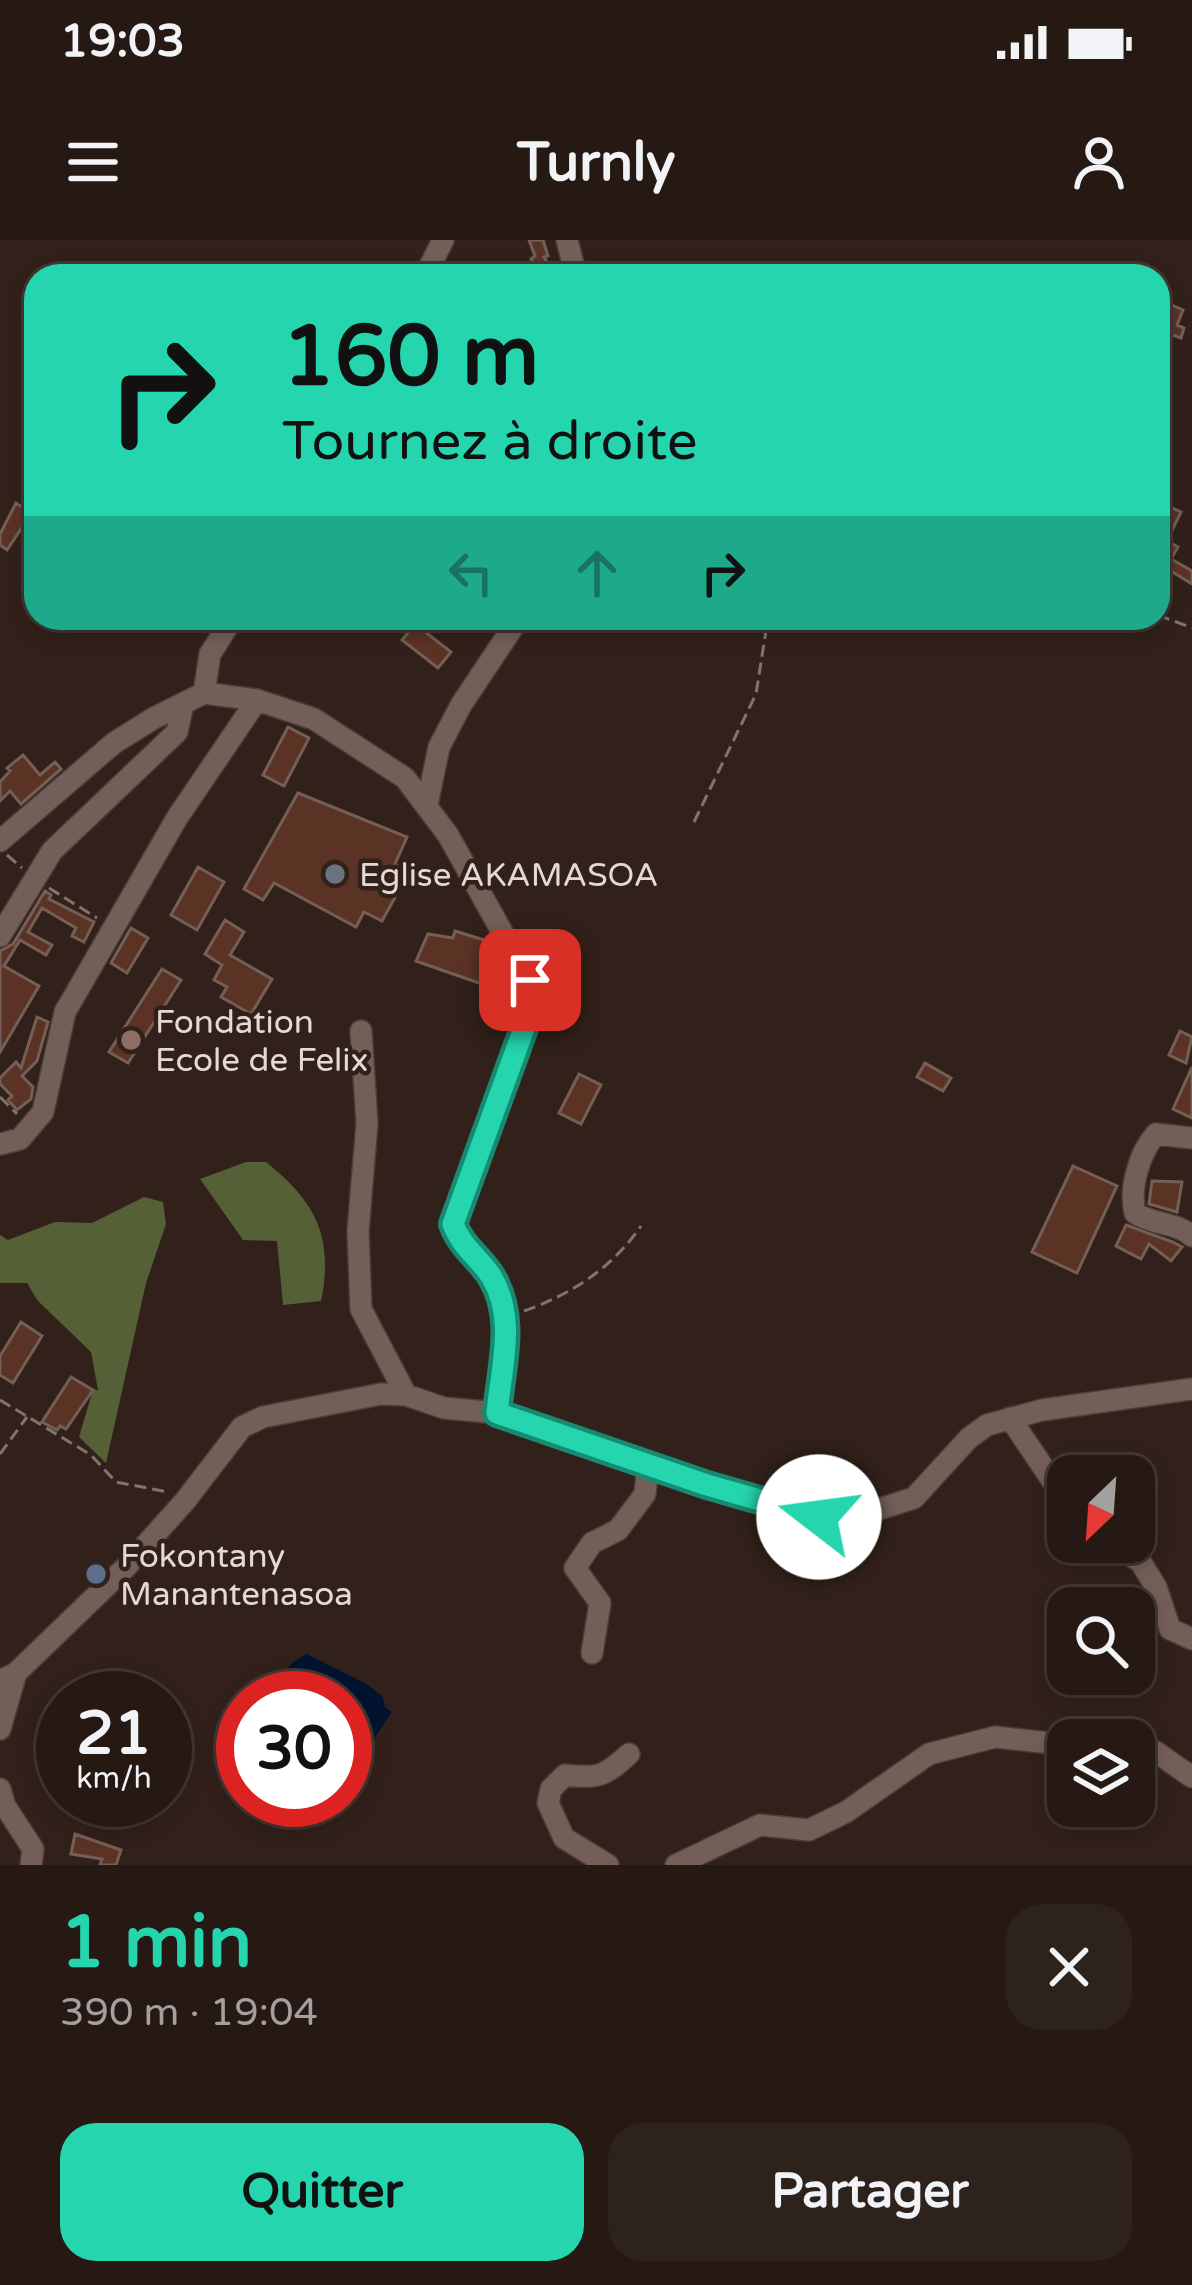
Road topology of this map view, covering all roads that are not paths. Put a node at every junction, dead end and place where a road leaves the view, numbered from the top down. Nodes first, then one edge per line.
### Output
1 (225, 630) edge
2 (512, 630) edge
3 (205, 693) junction
4 (257, 700) junction
5 (183, 704) junction
6 (427, 805) junction
7 (0, 844) edge
8 (0, 936) edge
9 (362, 1031) dead end
10 (1192, 1138) edge
11 (0, 1144) edge
12 (1192, 1236) edge
13 (1192, 1390) edge
14 (406, 1395) junction
15 (497, 1413) junction
16 (1010, 1418) junction
17 (648, 1464) junction
18 (1047, 1473) edge
19 (1141, 1563) edge
20 (1192, 1639) edge
21 (592, 1653) dead end
22 (8, 1677) edge
23 (0, 1729) edge
24 (1047, 1743) edge
25 (1155, 1753) edge
26 (629, 1754) dead end
27 (1192, 1777) edge
28 (0, 1789) edge
29 (31, 1865) edge
30 (608, 1865) edge
31 (676, 1865) edge

1 - 3 street
2 - 6 street
3 - 4 street
3 - 5 street
4 - 6 street
4 - 11 street
5 - 7 street
5 - 8 street
6 - 15 street
9 - 14 street
10 - 12 street
13 - 16 street
14 - 15 street
14 - 22 street
15 - 17 street
16 - 17 street
16 - 18 street
17 - 21 street
19 - 20 street
22 - 23 street
24 - 31 street
25 - 27 street
26 - 30 street
28 - 29 street

